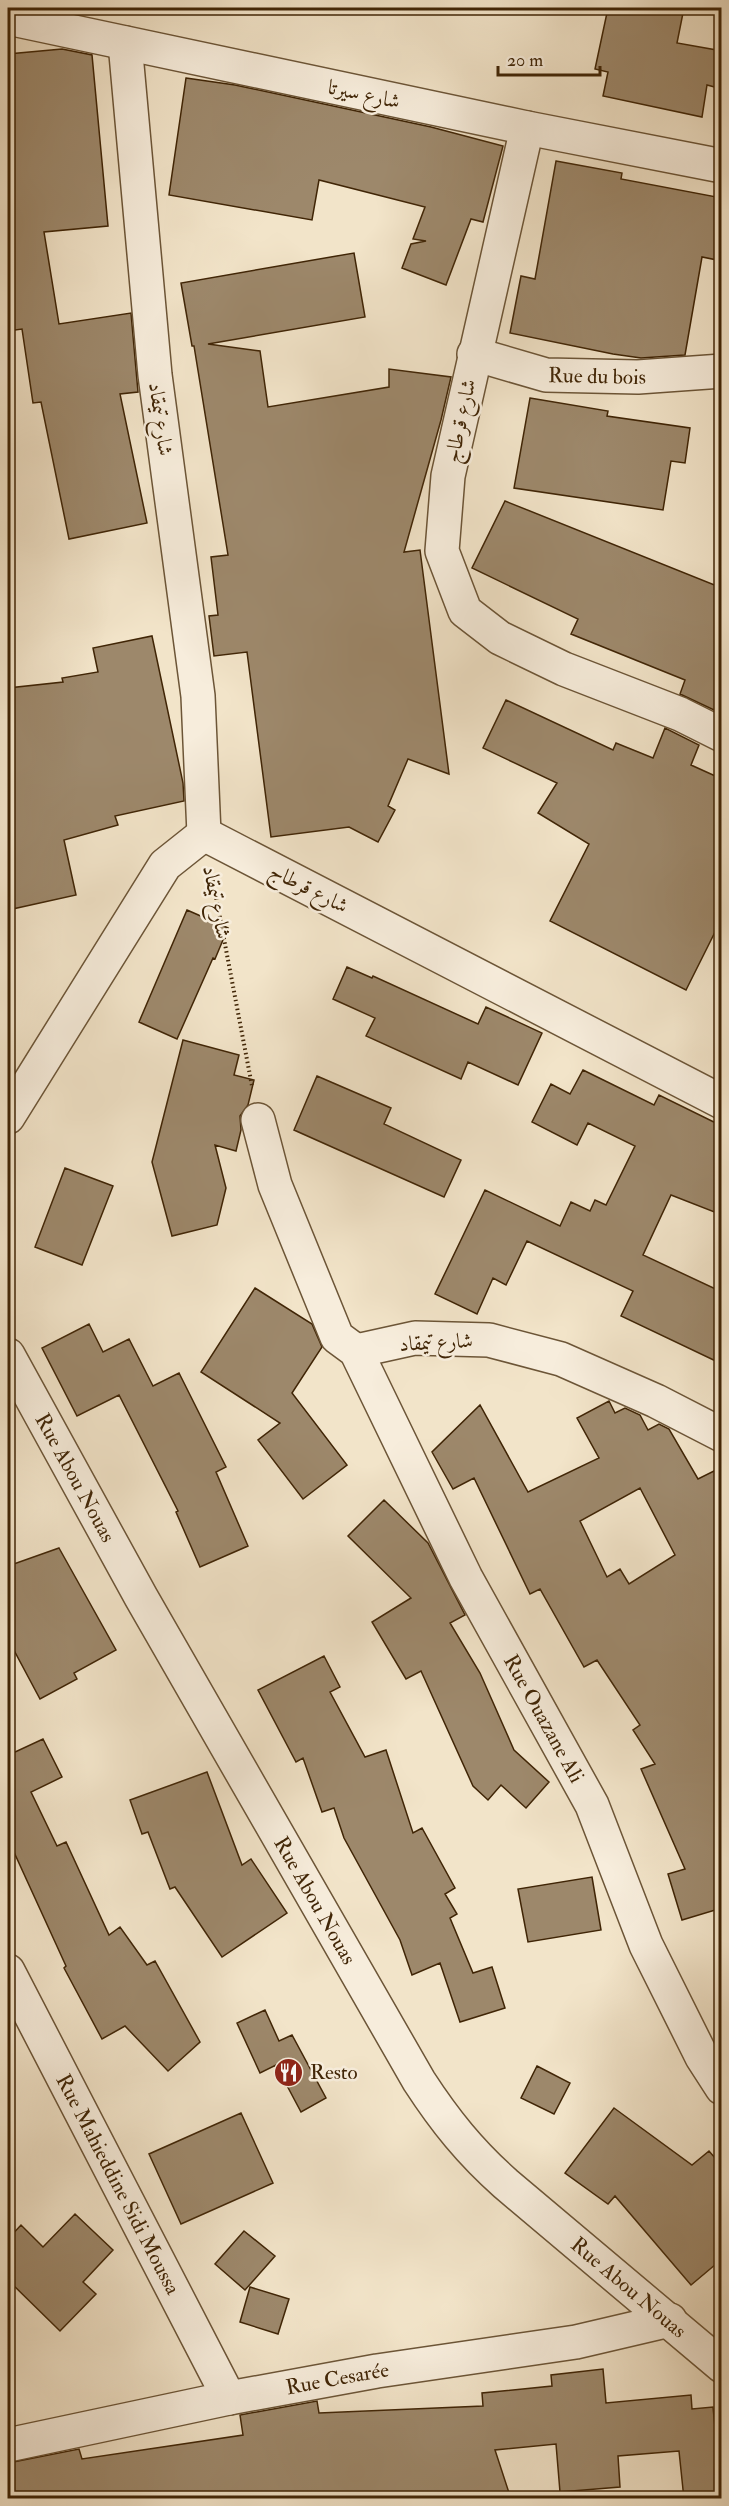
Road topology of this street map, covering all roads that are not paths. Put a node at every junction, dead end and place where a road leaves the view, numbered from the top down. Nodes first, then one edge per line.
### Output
1 (8, 18) edge
2 (125, 43) junction
3 (527, 128) junction
4 (722, 166) edge
5 (474, 354) junction
6 (722, 371) edge
7 (722, 735) edge
8 (204, 834) junction
9 (722, 1102) edge
10 (8, 1117) edge
11 (258, 1120) road end
12 (356, 1351) junction
13 (8, 1355) edge
14 (721, 1436) edge
15 (8, 1971) edge
16 (722, 2088) edge
17 (670, 2320) junction
18 (722, 2366) edge
19 (229, 2398) junction
20 (8, 2445) edge

1 - 2 street, شارع سيرتا
2 - 3 street, شارع سيرتا
2 - 8 street, شارع تيمقاد
3 - 4 street, شارع سيرتا
3 - 5 street, شارع قرطاج
5 - 6 street, Rue du bois
5 - 7 street, شارع قرطاج
8 - 9 street, شارع قرطاج
8 - 10 street
11 - 12 street
12 - 14 street, شارع تيمقاد
12 - 16 street, Rue Ouazane Ali
13 - 17 street, Rue Abou Nouas
15 - 19 street, Rue Mahieddine Sidi Moussa
17 - 18 street, Rue Abou Nouas
17 - 19 street, Rue Cesarée
19 - 20 street, Rue Cesarée

